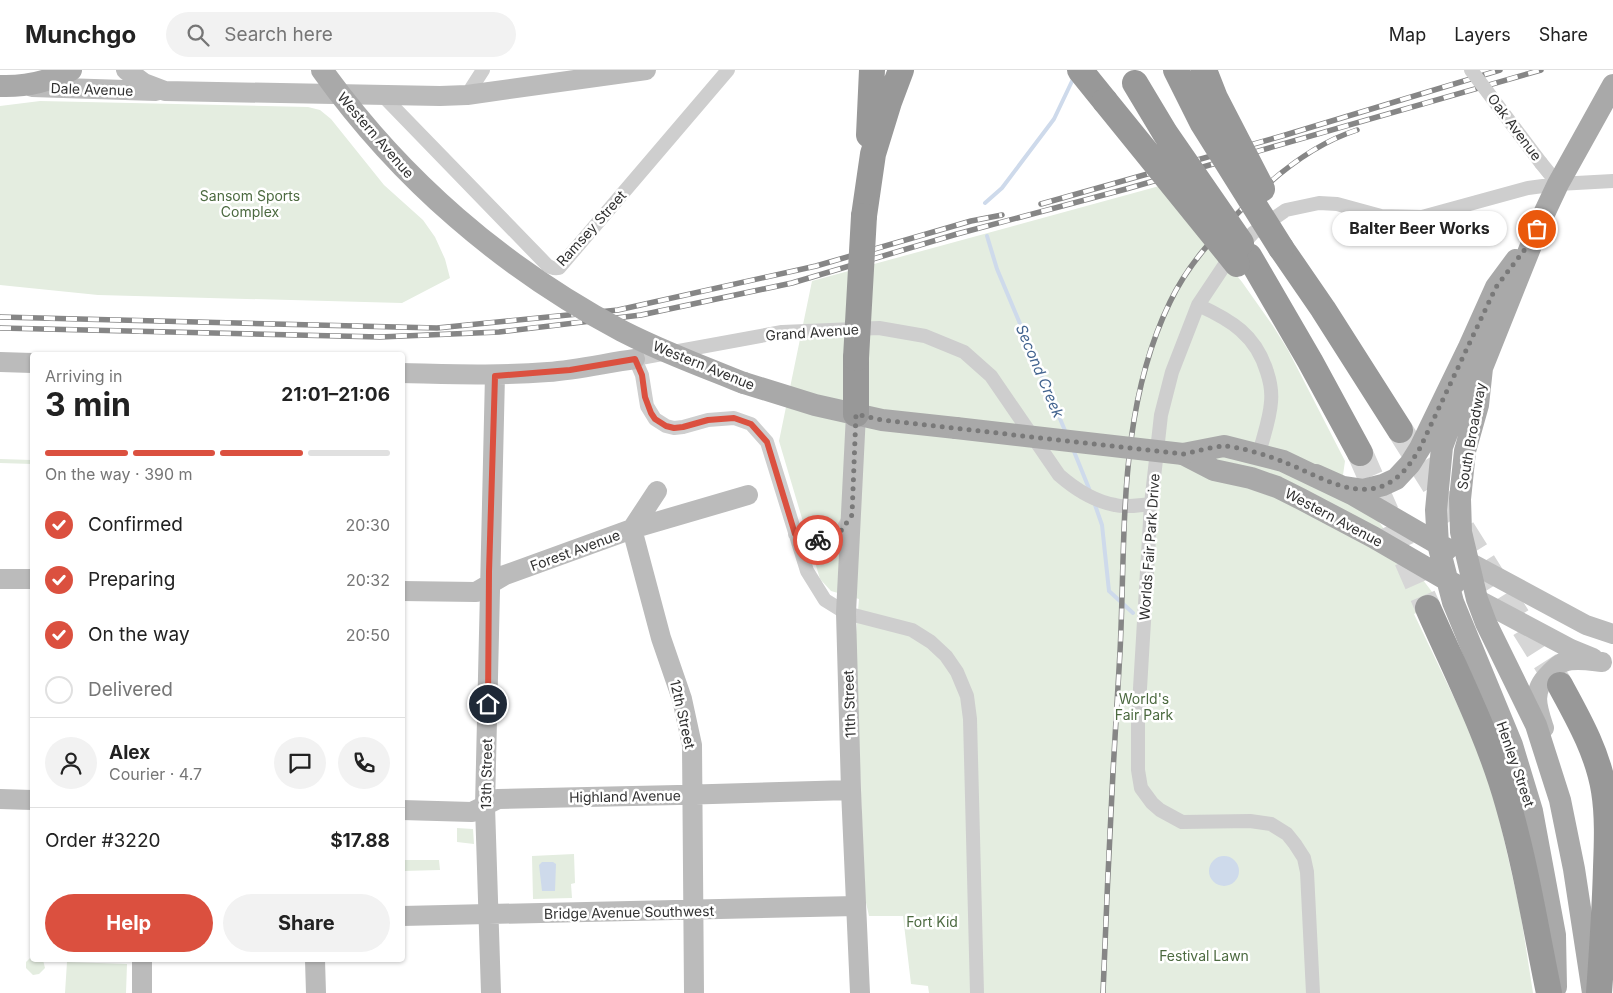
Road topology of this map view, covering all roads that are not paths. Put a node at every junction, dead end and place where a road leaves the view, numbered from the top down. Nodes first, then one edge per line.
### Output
1 (71, 70) edge
2 (126, 70) edge
3 (322, 70) edge
4 (483, 70) edge
5 (646, 70) edge
6 (728, 70) edge
7 (872, 70) edge
8 (901, 70) edge
9 (1080, 70) edge
10 (1127, 70) edge
11 (1176, 70) edge
12 (1204, 70) edge
13 (1472, 70) edge
14 (1613, 85) edge
15 (10, 86) edge
16 (165, 91) junction
17 (467, 95) junction
18 (383, 96) junction
19 (1564, 175) junction
20 (1613, 181) edge
21 (864, 216) junction
22 (1532, 240) junction
23 (1285, 245) junction
24 (1243, 260) junction
25 (1198, 305) junction
26 (635, 359) junction
27 (0, 362) edge
28 (30, 363) edge
29 (1482, 368) junction
30 (405, 373) edge
31 (495, 376) junction
32 (856, 414) junction
33 (1400, 430) tunnel mouth
34 (1360, 453) tunnel mouth
35 (1183, 454) junction
36 (1258, 454) junction
37 (1316, 475) junction
38 (1251, 478) junction
39 (660, 486) dead end
40 (748, 495) dead end
41 (1151, 504) junction
42 (852, 515) junction
43 (632, 529) junction
44 (795, 534) junction
45 (1438, 544) junction
46 (1469, 562) junction
47 (0, 578) edge
48 (30, 579) edge
49 (1447, 580) junction
50 (490, 584) junction
51 (405, 591) edge
52 (1477, 599) junction
53 (1428, 608) tunnel mouth
54 (846, 613) junction
55 (1613, 634) edge
56 (1608, 664) edge
57 (1560, 685) tunnel mouth
58 (851, 790) junction
59 (692, 794) junction
60 (0, 799) edge
61 (30, 800) edge
62 (485, 806) junction
63 (405, 810) edge
64 (1568, 840) junction
65 (856, 906) junction
66 (693, 910) junction
67 (489, 914) junction
68 (405, 916) edge
69 (142, 962) edge
70 (315, 962) edge
71 (142, 993) edge
72 (316, 993) edge
73 (491, 993) edge
74 (694, 993) edge
75 (860, 993) edge
76 (977, 993) edge
77 (1313, 993) edge
78 (1549, 993) edge
79 (1556, 993) edge
80 (1592, 993) edge
81 (1599, 993) edge

1 - 15 main road, Dale Avenue
2 - 16 street
3 - 32 main road, Western Avenue, bridge
4 - 17 street
5 - 17 street, Dale Avenue
6 - 18 street, Ramsey Street
7 - 21 highway
8 - 21 highway
9 - 24 highway, bridge
10 - 24 highway, bridge
11 - 23 highway, bridge
12 - 23 highway, bridge
13 - 19 street, Oak Avenue, bridge
14 - 19 main road, South Broadway
15 - 16 street, Dale Avenue
16 - 18 street, Dale Avenue
17 - 18 street, Dale Avenue
19 - 20 street, Worlds Fair Park Drive
19 - 22 main road, South Broadway
19 - 25 street, Worlds Fair Park Drive
21 - 32 highway, bridge
22 - 29 main road, South Broadway
22 - 37 main road
23 - 33 highway
24 - 34 highway
25 - 36 street
25 - 41 street, Worlds Fair Park Drive
26 - 31 street, Grand Avenue
26 - 41 street, Grand Avenue
26 - 44 street
27 - 28 street
29 - 45 main road, South Broadway
29 - 46 main road, South Broadway
30 - 31 street, Grand Avenue
31 - 50 street, 13th Street
32 - 35 main road, Western Avenue, bridge
32 - 42 street, 11th Street
35 - 36 main road, Western Avenue
35 - 38 main road, Western Avenue
36 - 37 main road, Western Avenue
36 - 38 main road
37 - 45 main road, Western Avenue
38 - 49 main road, Western Avenue
39 - 43 street
40 - 43 street, Forest Avenue
41 - 77 street, Worlds Fair Park Drive
42 - 44 street
42 - 54 street, 11th Street
43 - 50 street, Forest Avenue
43 - 59 street, 12th Street
44 - 54 street
45 - 46 main road, Western Avenue
45 - 49 main road, Henley Street
46 - 52 main road
46 - 55 street
47 - 48 street
49 - 52 main road, Western Avenue
49 - 79 main road, Henley Street
50 - 51 street, Forest Avenue
50 - 62 street, 13th Street
52 - 56 street
52 - 64 main road
53 - 78 highway
54 - 58 street, 11th Street
54 - 76 street
56 - 64 street
57 - 81 highway
58 - 59 street, Highland Avenue
58 - 65 street, 11th Street
59 - 62 street, Highland Avenue
59 - 66 street, 12th Street
60 - 61 street
62 - 63 street, Highland Avenue
62 - 67 street, 13th Street
64 - 80 main road
65 - 66 street, Bridge Avenue Southwest
65 - 75 street, 11th Street
66 - 67 street, Bridge Avenue Southwest
66 - 74 street, 12th Street
67 - 68 street, Bridge Avenue Southwest
67 - 73 street, 13th Street
69 - 71 street
70 - 72 street

